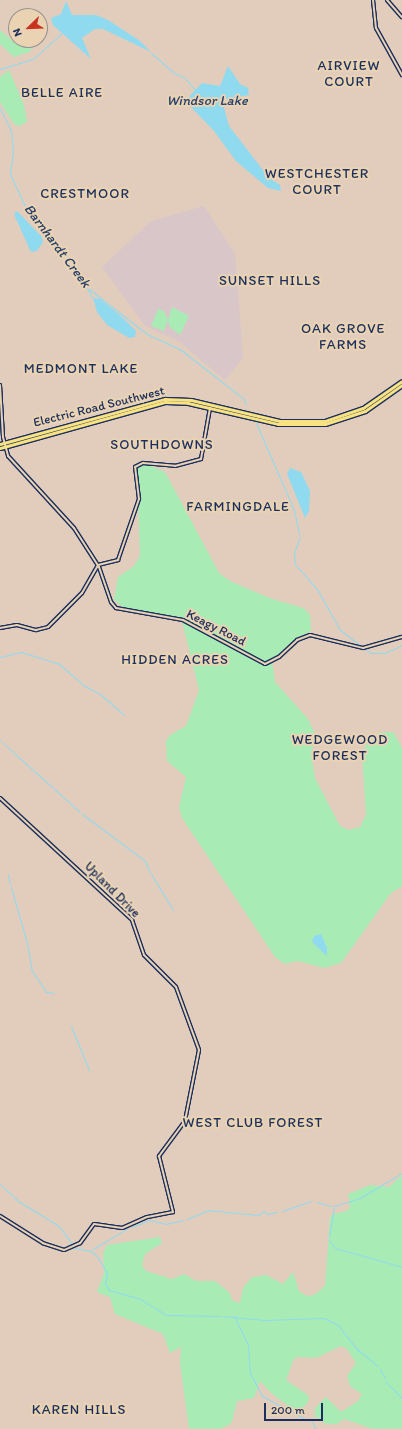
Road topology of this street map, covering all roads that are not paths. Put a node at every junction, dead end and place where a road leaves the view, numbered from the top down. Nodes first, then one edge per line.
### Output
1 (373, 0) edge
2 (386, 0) edge
3 (402, 17) edge
4 (402, 75) edge
5 (402, 381) edge
6 (0, 385) edge
7 (402, 385) edge
8 (210, 408) junction
9 (4, 443) junction
10 (0, 444) edge
11 (6, 447) junction
12 (0, 448) edge
13 (98, 565) junction
14 (0, 628) edge
15 (402, 637) edge
16 (0, 798) edge
17 (0, 1216) edge

1 - 4 street
2 - 3 street
5 - 9 main road, Electric Road Southwest
6 - 9 street, Keagy Road
7 - 8 main road, Electric Road Southwest
8 - 11 main road, Electric Road Southwest
8 - 13 street
9 - 10 main road, Electric Road Southwest
9 - 11 street, Keagy Road
11 - 12 main road, Electric Road Southwest
11 - 13 street, Keagy Road
13 - 14 street
13 - 15 street, Keagy Road
16 - 17 street, Upland Drive

